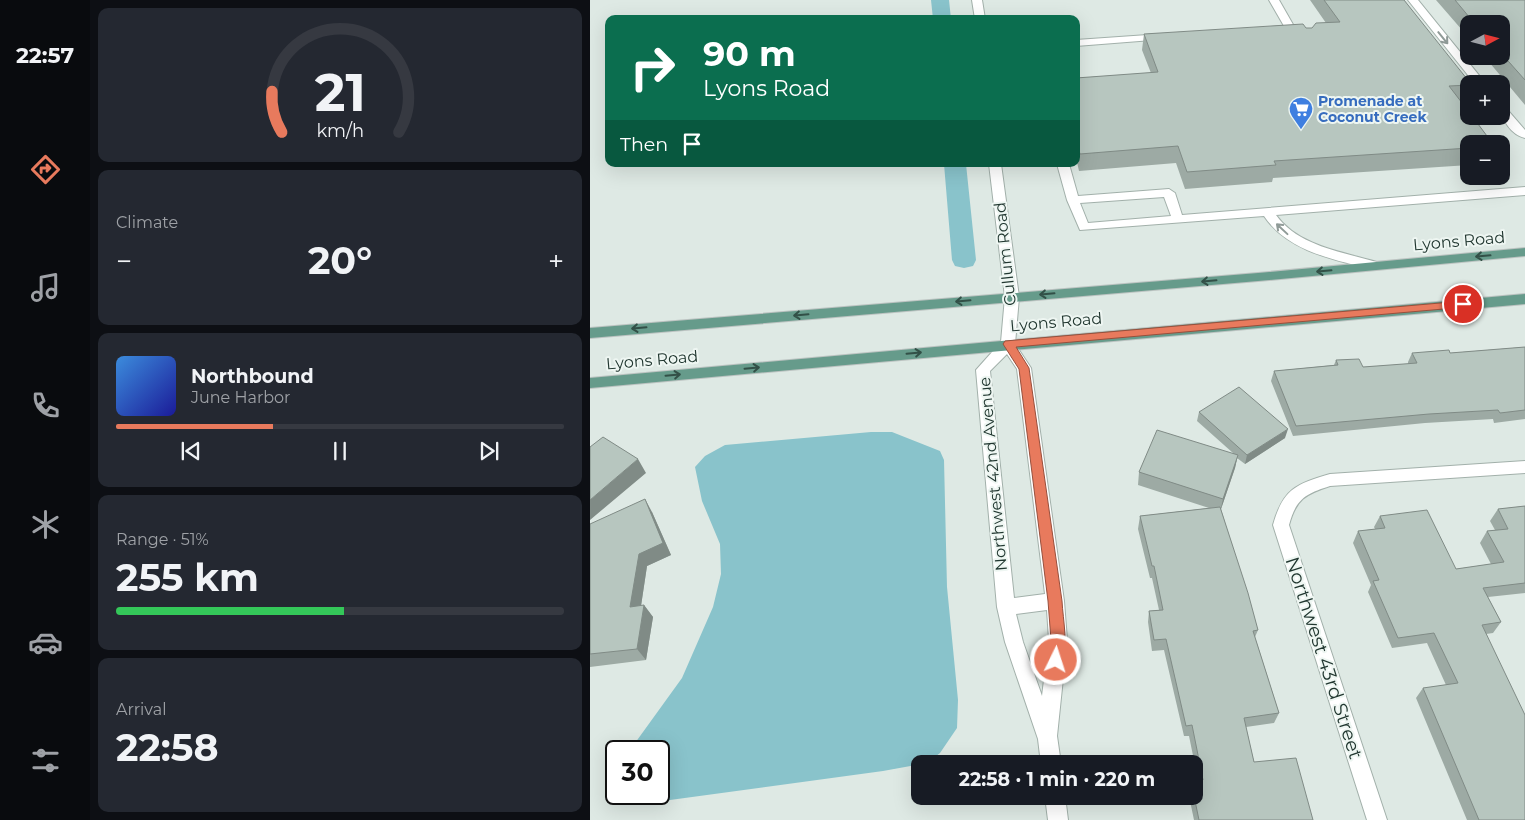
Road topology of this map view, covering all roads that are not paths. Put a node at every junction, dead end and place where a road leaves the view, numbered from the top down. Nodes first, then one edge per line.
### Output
1 (977, 0) edge
2 (1274, 0) edge
3 (1413, 0) edge
4 (979, 15) edge
5 (1290, 28) junction
6 (1265, 30) edge
7 (1301, 32) edge
8 (1177, 35) edge
9 (1142, 38) junction
10 (1080, 43) edge
11 (1145, 50) edge
12 (1473, 75) edge
13 (1510, 120) edge
14 (1525, 136) edge
15 (995, 167) edge
16 (1064, 167) edge
17 (1525, 191) edge
18 (1073, 200) junction
19 (1268, 212) junction
20 (1178, 220) junction
21 (1525, 252) edge
22 (1375, 266) junction
23 (1012, 297) junction
24 (1525, 299) edge
25 (590, 333) edge
26 (1008, 344) junction
27 (590, 383) edge
28 (1525, 467) edge
29 (1055, 601) junction
30 (1006, 607) junction
31 (1048, 739) junction
32 (1050, 755) edge
33 (1056, 805) edge
34 (1058, 820) edge
35 (1377, 820) edge

1 - 4 street
2 - 5 street
3 -> 12 street
5 - 6 street
5 - 7 street
8 - 9 street
9 - 10 street
9 - 11 street
13 - 14 street
15 - 23 street, Cullum Road
16 - 18 street
17 - 19 street
18 - 20 street
18 - 20 street
19 - 20 street
22 -> 19 street
21 -> 22 main road, Lyons Road
22 -> 23 main road, Lyons Road
23 -> 25 main road, Lyons Road
23 - 26 street, Cullum Road
24 - 26 main road, Lyons Road
27 -> 26 main road, Lyons Road
26 - 29 street, Northwest 42nd Avenue
26 - 30 street, Northwest 42nd Avenue
28 - 35 street, Northwest 43rd Street
29 - 30 street
29 - 31 street, Northwest 42nd Avenue
30 - 31 street, Northwest 42nd Avenue
31 - 32 street, Northwest 42nd Avenue
33 - 34 street

